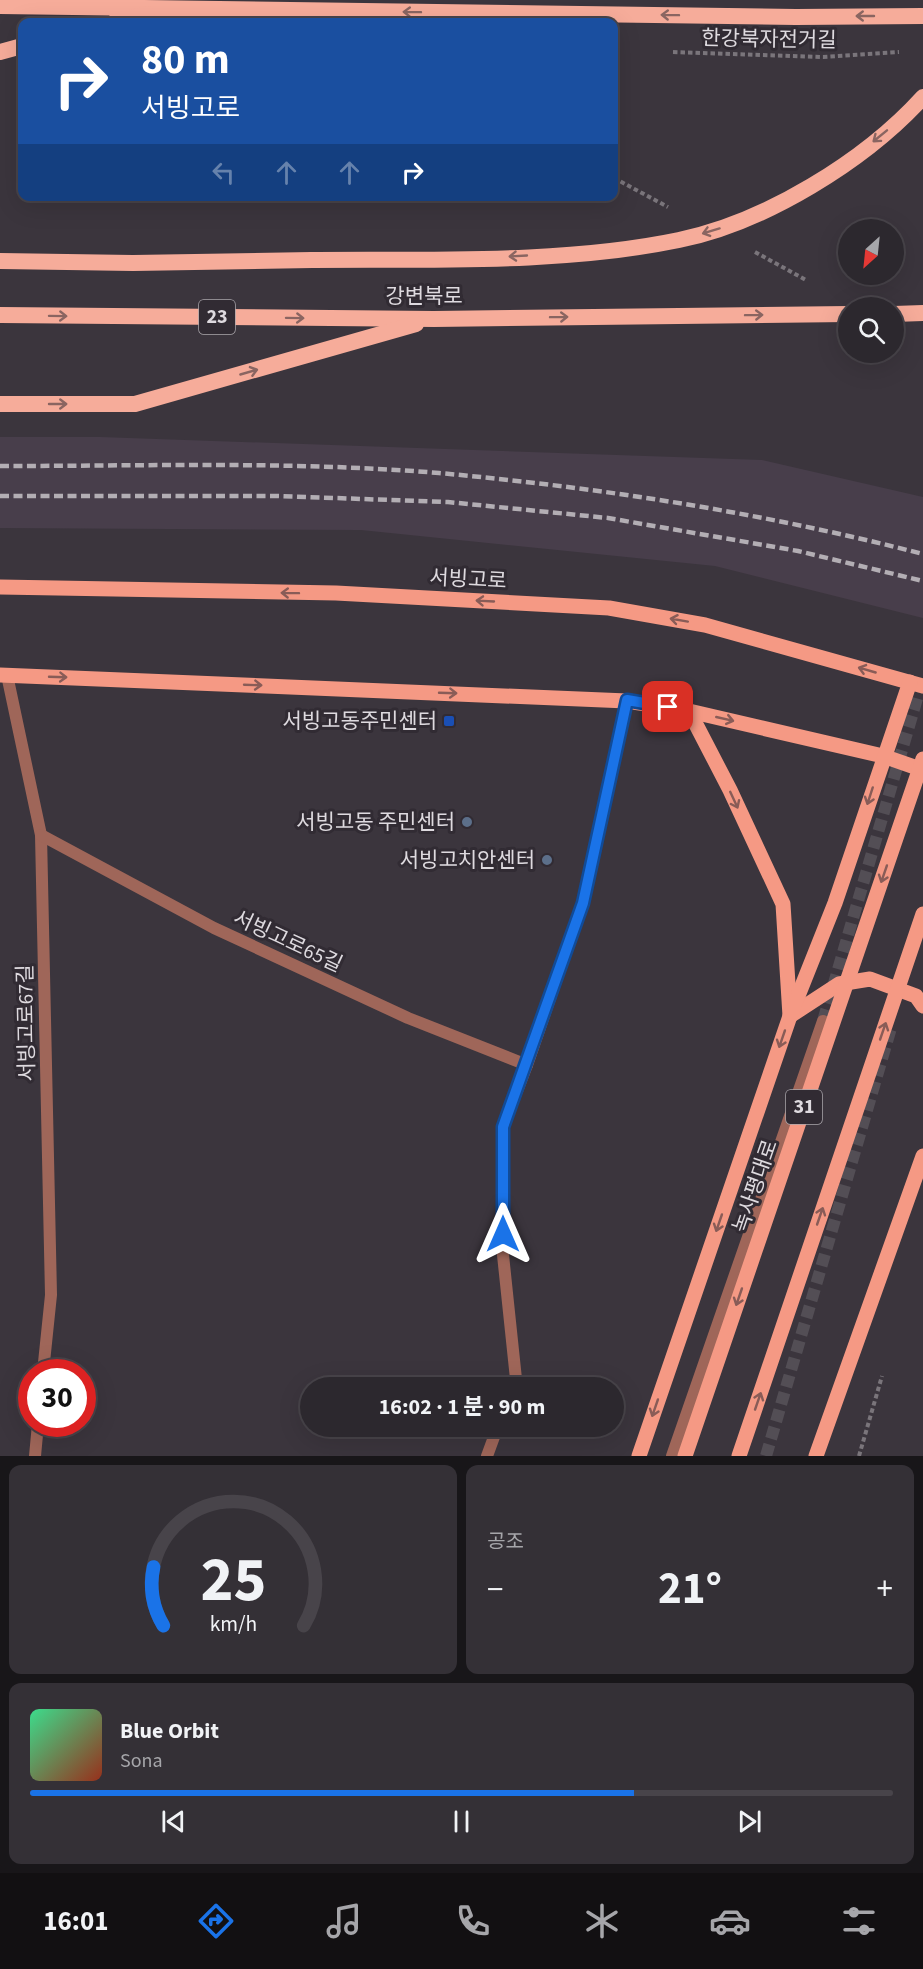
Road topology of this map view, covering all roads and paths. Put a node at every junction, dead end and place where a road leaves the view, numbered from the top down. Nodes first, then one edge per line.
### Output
1 (0, 6) edge
2 (168, 9) junction
3 (923, 16) edge
4 (131, 18) edge
5 (18, 47) edge
6 (661, 51) dead end
7 (907, 51) dead end
8 (0, 52) edge
9 (923, 97) edge
10 (0, 261) edge
11 (923, 313) edge
12 (838, 314) edge
13 (904, 314) edge
14 (0, 315) edge
15 (434, 319) junction
16 (0, 404) edge
17 (0, 587) edge
18 (3, 675) edge
19 (916, 684) edge
20 (627, 700) junction
21 (689, 711) junction
22 (883, 756) junction
23 (923, 759) edge
24 (923, 770) edge
25 (41, 835) junction
26 (923, 914) edge
27 (923, 1006) edge
28 (790, 1016) junction
29 (823, 1021) tunnel mouth
30 (526, 1065) junction
31 (923, 1156) edge
32 (44, 1359) edge
33 (516, 1377) edge
34 (36, 1437) edge
35 (494, 1437) edge
36 (34, 1456) edge
37 (487, 1456) edge
38 (639, 1456) edge
39 (672, 1456) edge
40 (685, 1456) edge
41 (739, 1456) edge
42 (816, 1456) edge

1 - 2 highway
3 -> 2 highway
2 - 4 highway
5 - 8 highway
6 - 7 path, 한강북자전거길
9 -> 10 highway, bridge
11 - 13 highway
15 -> 12 highway, 강변북로 / 23
14 -> 15 highway, 강변북로 / 23
16 -> 15 highway
19 -> 17 main road, 서빙고로
18 -> 20 main road
18 - 25 street, 서빙고로67길
19 - 22 main road
20 - 21 main road
20 - 30 street
21 -> 22 main road
21 -> 28 main road
22 - 24 main road
22 -> 28 main road
23 -> 40 main road, 녹사평대로 / 31, bridge
25 - 30 street, 서빙고로65길
25 - 32 street, 서빙고로67길
41 -> 26 main road, 31, bridge
27 - 28 main road
28 -> 38 main road
29 - 39 street
30 - 33 street
31 - 42 main road
34 - 36 street
35 - 37 street

